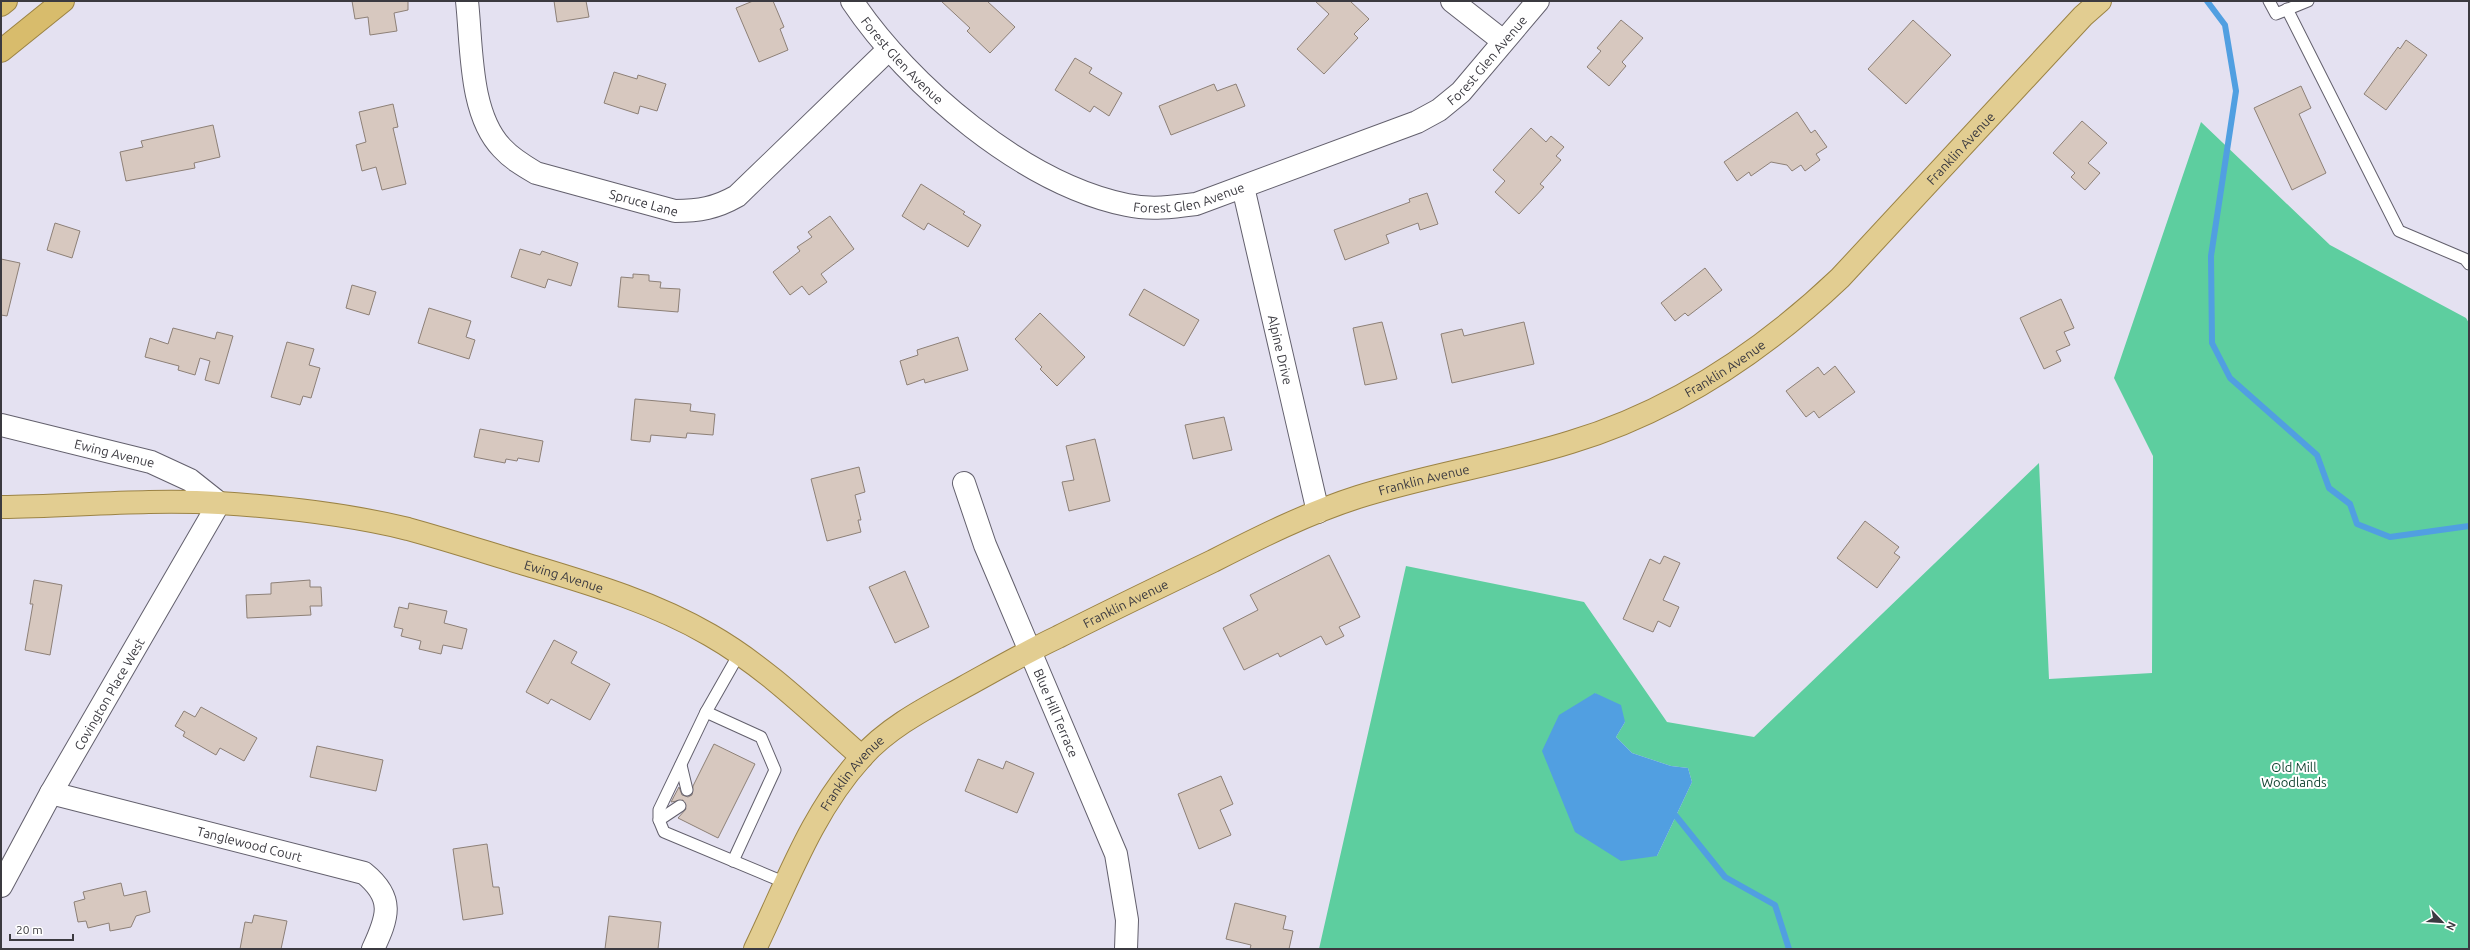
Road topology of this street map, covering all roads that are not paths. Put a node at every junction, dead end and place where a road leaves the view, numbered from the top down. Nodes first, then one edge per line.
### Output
1 (6, 1) edge
2 (63, 1) edge
3 (467, 1) edge
4 (852, 1) edge
5 (1452, 1) edge
6 (1538, 1) edge
7 (2100, 1) edge
8 (2269, 1) edge
9 (2308, 1) edge
10 (1, 4) edge
11 (2287, 9) junction
12 (1503, 41) junction
13 (888, 50) junction
14 (1, 51) edge
15 (1243, 187) junction
16 (2469, 264) edge
17 (1, 425) edge
18 (964, 483) dead end
19 (219, 503) junction
20 (1, 507) edge
21 (1318, 512) junction
22 (1029, 651) junction
23 (739, 654) junction
24 (706, 712) junction
25 (862, 757) junction
26 (681, 765) junction
27 (687, 790) dead end
28 (51, 793) junction
29 (680, 806) dead end
30 (659, 820) junction
31 (733, 861) junction
32 (786, 883) junction
33 (1, 886) edge
34 (373, 949) edge
35 (755, 949) edge
36 (1126, 949) edge

1 - 10 highway
2 - 14 highway
3 - 13 street, Spruce Lane
4 - 13 street, Forest Glen Avenue
5 - 12 street
6 - 12 street, Forest Glen Avenue
7 - 21 main road, Franklin Avenue
8 - 11 lane
9 - 11 lane
11 - 16 lane
12 - 15 street, Forest Glen Avenue
13 - 15 street, Forest Glen Avenue
15 - 21 street, Alpine Drive
17 - 19 street, Ewing Avenue
18 - 22 street, Blue Hill Terrace
19 - 20 main road, Ewing Avenue
19 - 23 main road, Ewing Avenue
19 - 28 street, Covington Place West
21 - 22 main road, Franklin Avenue
22 - 25 main road, Franklin Avenue
22 - 36 street, Blue Hill Terrace
23 - 24 lane
23 - 25 main road, Ewing Avenue
24 - 26 lane
24 - 31 lane
25 - 32 main road, Franklin Avenue
26 - 27 lane
26 - 30 lane
28 - 33 street, Covington Place West
28 - 34 street, Tanglewood Court
29 - 30 lane
30 - 31 lane
31 - 32 lane
32 - 35 main road, Franklin Avenue

